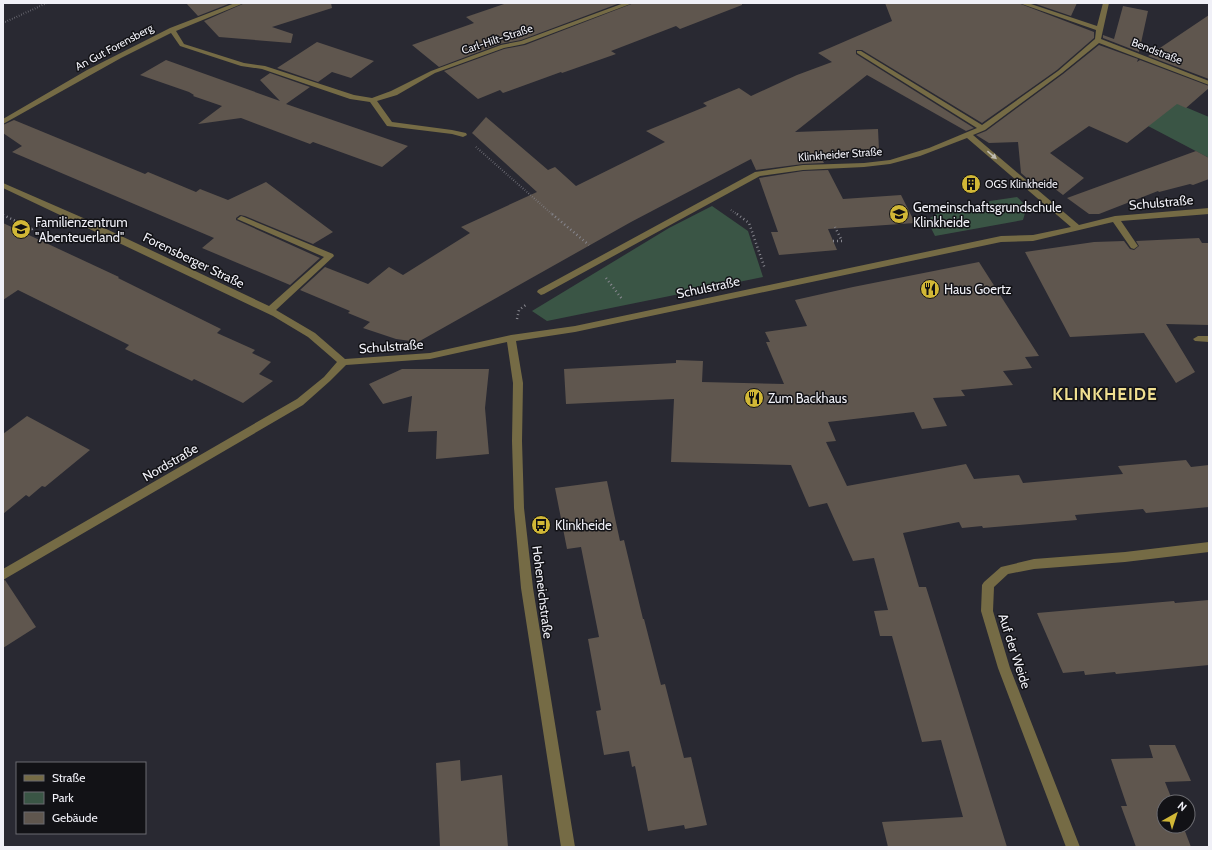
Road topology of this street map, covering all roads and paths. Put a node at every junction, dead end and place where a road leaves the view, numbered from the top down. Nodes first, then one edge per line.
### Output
1 (47, 3) edge
2 (241, 3) edge
3 (630, 3) edge
4 (1022, 3) edge
5 (1106, 3) edge
6 (3, 23) edge
7 (172, 29) junction
8 (1099, 29) junction
9 (1098, 40) junction
10 (859, 52) dead end
11 (1209, 83) edge
12 (372, 100) junction
13 (3, 122) edge
14 (982, 128) junction
15 (464, 135) joint
16 (968, 135) junction
17 (3, 185) edge
18 (714, 198) junction
19 (1209, 211) edge
20 (241, 219) dead end
21 (1115, 219) junction
22 (834, 227) dead end
23 (1076, 227) junction
24 (833, 241) dead end
25 (1134, 246) dead end
26 (605, 258) junction
27 (594, 264) junction
28 (770, 287) junction
29 (541, 292) joint
30 (269, 311) junction
31 (635, 316) junction
32 (511, 338) junction
33 (1198, 339) dead end
34 (1209, 339) edge
35 (343, 362) junction
36 (1209, 548) edge
37 (3, 575) edge
38 (568, 847) edge
39 (1072, 847) edge

1 - 6 path
2 - 7 street, An Gut Forensberg
3 - 12 street, Carl-Hilt-Straße
4 - 8 street
5 - 8 street
7 - 12 street, Carl-Hilt-Straße
7 - 13 street, An Gut Forensberg
8 - 9 street
9 - 11 street, Bendstraße
9 - 14 street, Klinkheider Straße
10 - 14 street
12 - 15 street
14 - 16 street, Klinkheider Straße
15 - 26 path
16 - 18 street, Klinkheider Straße
16 -> 23 street
17 - 30 street, Forensberger Straße
18 - 26 street, Klinkheider Straße
18 - 28 path
19 - 21 street, Schulstraße
20 - 30 street
21 - 23 street, Schulstraße
21 - 25 street, Schulstraße
22 - 24 path
23 - 28 street, Schulstraße
26 - 27 street, Klinkheider Straße
27 - 29 street, Klinkheider Straße
27 - 31 path
28 - 31 street, Schulstraße
29 - 32 path
30 - 35 street, Forensberger Straße
31 - 32 street, Schulstraße
32 - 35 street, Schulstraße
32 - 38 street, Hoheneichstraße
33 - 34 street
35 - 37 street, Nordstraße
36 - 39 street, Auf der Weide

